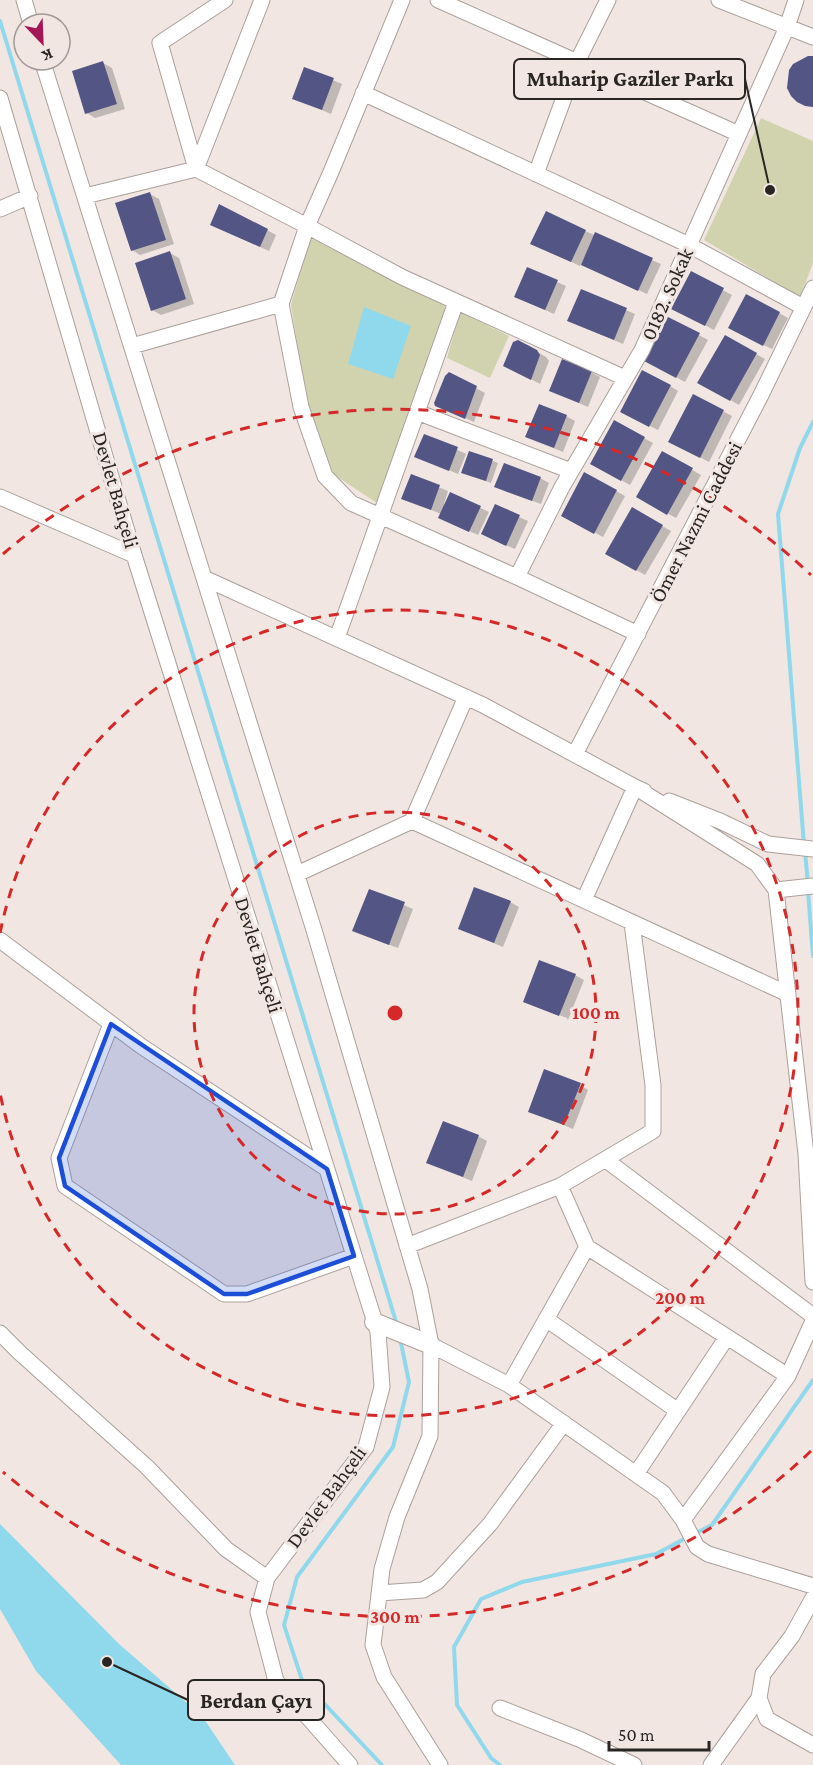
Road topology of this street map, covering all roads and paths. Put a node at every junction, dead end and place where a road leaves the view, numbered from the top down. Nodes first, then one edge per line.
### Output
1 (225, 0) edge
2 (262, 0) edge
3 (402, 0) edge
4 (438, 0) edge
5 (608, 0) edge
6 (719, 0) edge
7 (796, 0) edge
8 (787, 27) junction
9 (813, 37) edge
10 (577, 62) junction
11 (46, 72) edge
12 (363, 93) junction
13 (0, 98) edge
14 (3, 121) edge
15 (739, 134) junction
16 (196, 169) junction
17 (536, 174) junction
18 (30, 196) junction
19 (85, 196) junction
20 (0, 209) edge
21 (307, 226) junction
22 (689, 245) junction
23 (813, 288) edge
24 (456, 302) junction
25 (281, 304) junction
26 (803, 307) junction
27 (132, 346) junction
28 (626, 378) junction
29 (417, 412) junction
30 (571, 471) junction
31 (0, 497) edge
32 (380, 516) junction
33 (134, 555) junction
34 (517, 577) junction
35 (204, 578) junction
36 (638, 634) junction
37 (337, 638) junction
38 (466, 697) junction
39 (575, 754) junction
40 (635, 787) junction
41 (412, 821) junction
42 (813, 849) edge
43 (297, 874) junction
44 (813, 886) edge
45 (776, 890) junction
46 (584, 900) junction
47 (632, 922) junction
48 (0, 940) edge
49 (788, 994) junction
50 (111, 1024) junction
51 (606, 1160) junction
52 (327, 1169) junction
53 (560, 1186) junction
54 (408, 1246) junction
55 (587, 1247) junction
56 (354, 1256) junction
57 (813, 1282) edge
58 (813, 1316) edge
59 (546, 1319) junction
60 (813, 1321) edge
61 (374, 1322) junction
62 (0, 1333) edge
63 (727, 1337) junction
64 (431, 1345) junction
65 (788, 1376) junction
66 (509, 1385) junction
67 (678, 1411) junction
68 (564, 1424) junction
69 (636, 1474) junction
70 (683, 1520) junction
71 (267, 1578) junction
72 (813, 1586) edge
73 (379, 1593) junction
74 (813, 1598) edge
75 (759, 1698) junction
76 (500, 1708) dead end
77 (813, 1745) edge
78 (350, 1765) edge
79 (440, 1765) edge
80 (634, 1765) edge
81 (711, 1765) edge

1 - 16 street
2 - 16 street
3 - 12 street
4 - 10 street
5 - 10 street
6 - 8 street
7 - 8 street, 0182. Sokak
8 - 9 street
8 - 15 street, 0182. Sokak
10 - 15 street
10 - 17 street
11 - 19 street
12 - 17 street
12 - 21 street
13 - 14 street, Devlet Bahçeli
14 - 18 street, Devlet Bahçeli
15 - 22 street, 0182. Sokak
16 - 19 street
16 - 21 street
17 - 22 street
18 - 20 street
18 - 33 street, Devlet Bahçeli
19 - 27 street
21 - 24 street
21 - 25 street
22 - 26 street
22 - 28 street, 0182. Sokak
23 - 26 street, Ömer Nazmi Caddesi
24 - 28 street
24 - 29 street
25 - 27 street
25 - 32 street
26 - 36 street, Ömer Nazmi Caddesi
27 - 35 street
28 - 30 street, 0182. Sokak
29 - 30 street
29 - 32 street
30 - 34 street, 0182. Sokak
31 - 33 street
32 - 34 street
32 - 37 street
33 - 52 street, Devlet Bahçeli
34 - 36 street
35 - 37 street
35 - 43 street
36 - 39 street, Ömer Nazmi Caddesi
37 - 38 street
38 - 39 street
38 - 41 street
39 - 40 street
40 - 42 street
40 - 45 street
40 - 46 street
41 - 43 street
41 - 46 street
43 - 54 street
44 - 45 street
45 - 49 street
46 - 47 street
47 - 49 street
47 - 51 street
48 - 50 street
49 - 57 street
50 - 52 street
50 - 56 street
51 - 53 street
51 - 58 street
52 - 56 street, Devlet Bahçeli
53 - 54 street
53 - 55 street
54 - 64 street
55 - 59 street
55 - 63 street
56 - 61 street, Devlet Bahçeli
59 - 66 street
59 - 67 street
60 - 65 street
61 - 64 main road
61 - 71 street, Devlet Bahçeli
62 - 71 street
63 - 65 street
63 - 67 street
64 - 66 street
64 - 73 street
65 - 70 street
66 - 68 street
67 - 69 street
68 - 69 street
68 - 73 street
69 - 70 street
70 - 72 street
71 - 78 street, Devlet Bahçeli
73 - 79 street
74 - 75 street
75 - 77 street
75 - 81 street
76 - 80 street

